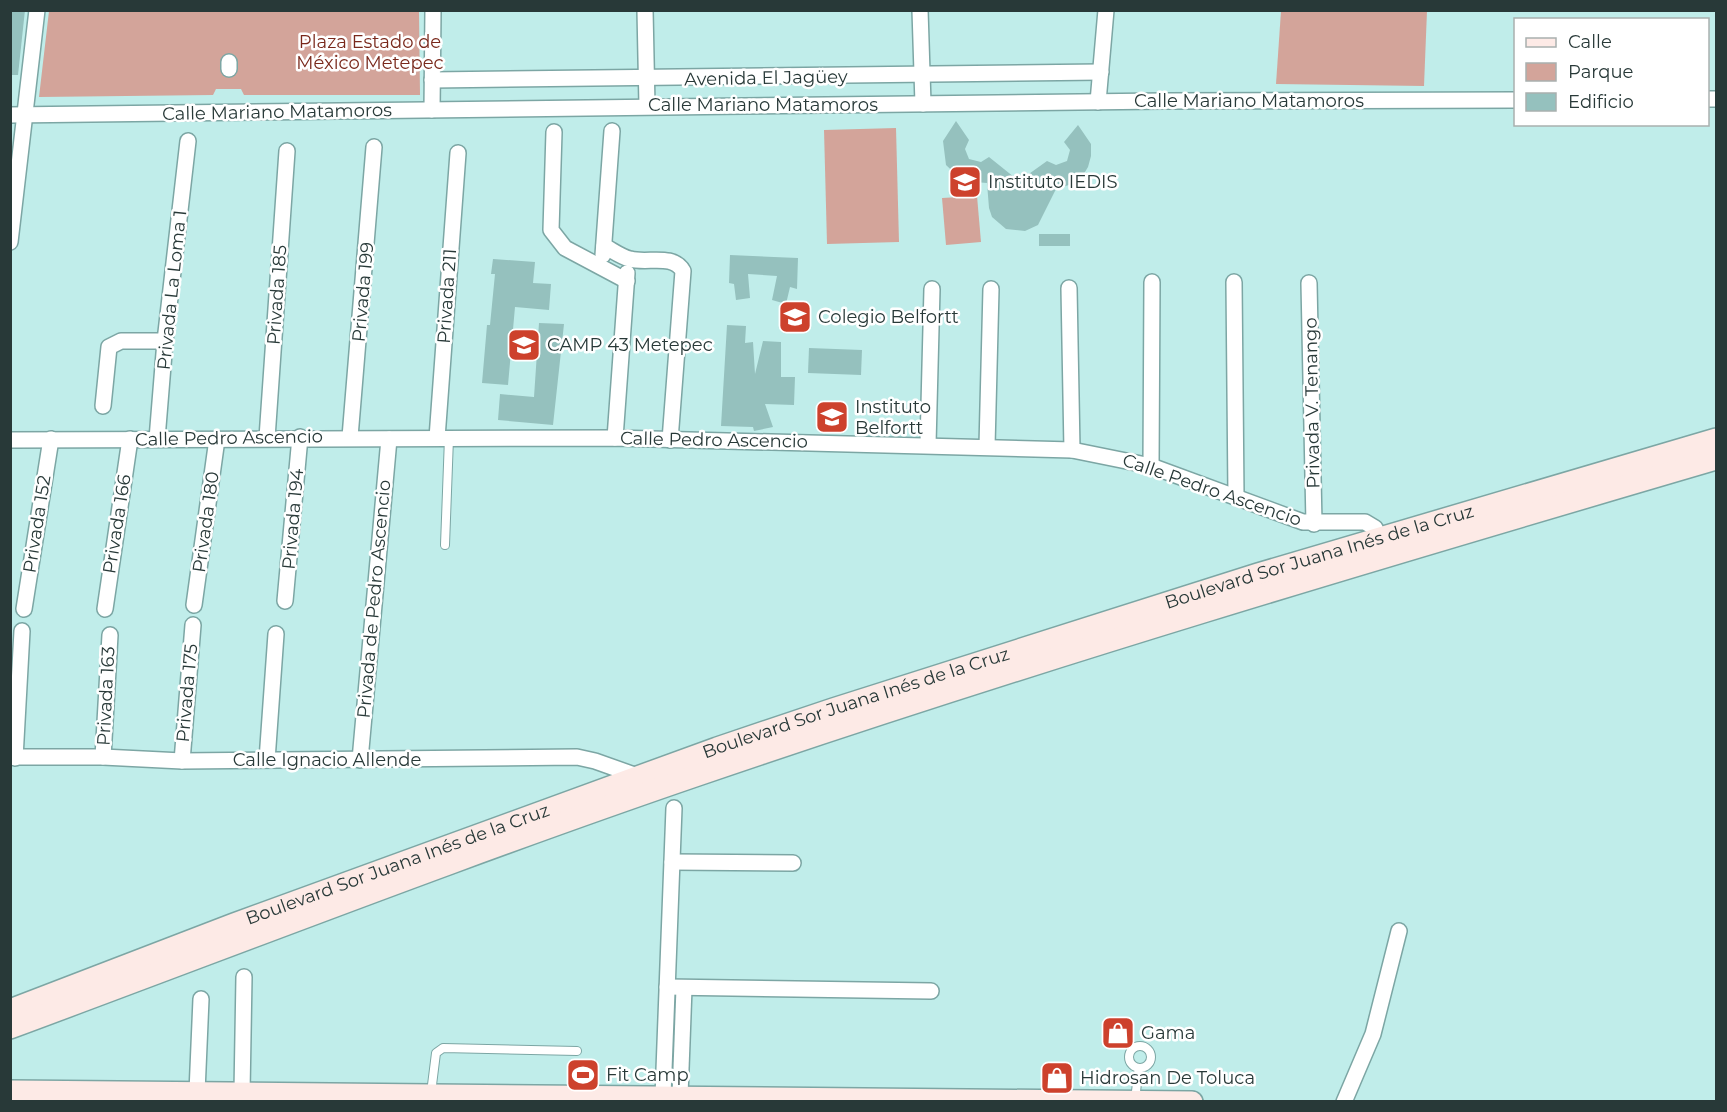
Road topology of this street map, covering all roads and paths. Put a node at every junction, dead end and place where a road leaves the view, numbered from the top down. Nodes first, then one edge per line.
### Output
1 (37, 10) edge
2 (433, 10) edge
3 (645, 10) edge
4 (920, 10) edge
5 (1106, 10) edge
6 (1101, 72) junction
7 (922, 75) junction
8 (432, 80) junction
9 (646, 80) junction
10 (1514, 100) edge
11 (1098, 102) junction
12 (923, 104) junction
13 (646, 106) junction
14 (432, 110) junction
15 (18, 115) edge
16 (612, 131) dead end
17 (554, 132) dead end
18 (188, 141) dead end
19 (374, 147) dead end
20 (287, 151) dead end
21 (458, 153) dead end
22 (11, 236) edge
23 (10, 242) edge
24 (604, 246) junction
25 (629, 259) junction
26 (602, 267) junction
27 (627, 281) junction
28 (1152, 282) dead end
29 (1234, 282) dead end
30 (1309, 283) dead end
31 (1069, 288) dead end
32 (932, 289) dead end
33 (991, 290) dead end
34 (165, 341) junction
35 (103, 406) dead end
36 (300, 437) junction
37 (217, 438) junction
38 (267, 438) junction
39 (350, 438) junction
40 (443, 438) junction
41 (615, 438) junction
42 (51, 439) junction
43 (157, 439) junction
44 (389, 439) junction
45 (1716, 439) edge
46 (10, 440) edge
47 (130, 440) junction
48 (670, 440) junction
49 (928, 444) junction
50 (987, 446) junction
51 (1072, 450) junction
52 (1716, 459) edge
53 (1151, 466) junction
54 (1236, 497) junction
55 (1314, 524) junction
56 (445, 545) dead end
57 (1383, 546) junction
58 (285, 601) dead end
59 (194, 605) dead end
60 (24, 609) dead end
61 (105, 609) dead end
62 (193, 626) dead end
63 (22, 631) dead end
64 (276, 634) dead end
65 (110, 635) dead end
66 (13, 757) edge
67 (103, 757) junction
68 (267, 760) junction
69 (360, 760) junction
70 (182, 761) junction
71 (640, 777) junction
72 (674, 808) dead end
73 (672, 862) junction
74 (793, 864) dead end
75 (1399, 931) dead end
76 (244, 977) dead end
77 (667, 987) junction
78 (684, 988) junction
79 (931, 991) dead end
80 (201, 999) dead end
81 (10, 1010) edge
82 (10, 1028) edge
83 (578, 1051) dead end
84 (1139, 1068) dead end
85 (10, 1091) edge
86 (197, 1092) junction
87 (242, 1092) junction
88 (432, 1093) junction
89 (115, 1096) edge
90 (671, 1096) junction
91 (567, 1098) edge
92 (591, 1098) edge
93 (736, 1099) edge
94 (819, 1100) edge
95 (910, 1101) edge
96 (950, 1101) edge
97 (1143, 1101) edge
98 (1192, 1101) edge
99 (1344, 1101) edge

1 - 15 street
2 - 8 street
3 - 9 street
4 - 7 street
5 - 6 street
6 - 7 street, Avenida El Jagüey
6 - 11 street
7 - 9 street, Avenida El Jagüey
7 - 12 street
8 - 9 street, Avenida El Jagüey
8 - 14 street
9 - 13 street
10 - 11 street, Calle Mariano Matamoros
11 - 12 street, Calle Mariano Matamoros
12 - 13 street, Calle Mariano Matamoros
13 - 14 street, Calle Mariano Matamoros
14 - 15 street, Calle Mariano Matamoros
15 - 22 street
16 - 24 street
17 - 26 street
18 - 34 street, Privada La Loma 1
19 - 39 street, Privada 199
20 - 38 street, Privada 185
21 - 40 street, Privada 211
22 - 23 street
24 - 25 street
24 - 26 street
25 - 27 street
25 - 48 street
26 - 27 street
27 - 41 street
28 - 53 street
29 - 54 street
30 - 55 street, Privada V. Tenango
31 - 51 street
32 - 49 street
33 - 50 street
34 - 35 street
34 - 43 street, Privada La Loma 1
36 - 38 street, Calle Pedro Ascencio
36 - 39 street, Calle Pedro Ascencio
36 - 58 street, Privada 194
37 - 38 street, Calle Pedro Ascencio
37 - 43 street, Calle Pedro Ascencio
37 - 59 street, Privada 180
39 - 44 street, Calle Pedro Ascencio
40 - 41 street, Calle Pedro Ascencio
40 - 44 street, Calle Pedro Ascencio
40 - 56 lane
41 - 48 street, Calle Pedro Ascencio
42 - 46 street, Calle Pedro Ascencio
42 - 47 street, Calle Pedro Ascencio
42 - 60 street, Privada 152
43 - 47 street, Calle Pedro Ascencio
44 - 69 street, Privada de Pedro Ascencio
45 - 57 main road, Boulevard Sor Juana Inés de la Cruz
47 - 61 street, Privada 166
48 - 49 street, Calle Pedro Ascencio
49 - 50 street, Calle Pedro Ascencio
50 - 51 street, Calle Pedro Ascencio
51 - 53 street, Calle Pedro Ascencio
52 - 57 main road, Boulevard Sor Juana Inés de la Cruz
53 - 54 street, Calle Pedro Ascencio
54 - 55 street, Calle Pedro Ascencio
55 - 57 street, Calle Pedro Ascencio
57 - 71 main road, Boulevard Sor Juana Inés de la Cruz
57 - 82 main road, Boulevard Sor Juana Inés de la Cruz
62 - 70 street, Privada 175
63 - 66 street
64 - 68 street
65 - 67 street, Privada 163
66 - 67 street, Calle Ignacio Allende
67 - 70 street, Calle Ignacio Allende
68 - 69 street, Calle Ignacio Allende
68 - 70 street, Calle Ignacio Allende
69 - 71 street, Calle Ignacio Allende
71 - 81 main road, Boulevard Sor Juana Inés de la Cruz
72 - 73 street
73 - 74 street
73 - 77 street
75 - 99 street
76 - 87 street
77 - 78 street
77 - 90 street
78 - 79 street
78 - 90 street
80 - 86 street
83 - 88 lane
84 - 97 lane
85 - 89 main road
86 - 87 main road
86 - 89 main road
87 - 88 main road
88 - 91 main road
90 - 92 main road
90 - 93 main road
91 - 92 main road
93 - 94 main road
94 - 95 main road
95 - 96 main road
96 - 97 main road
97 - 98 main road

